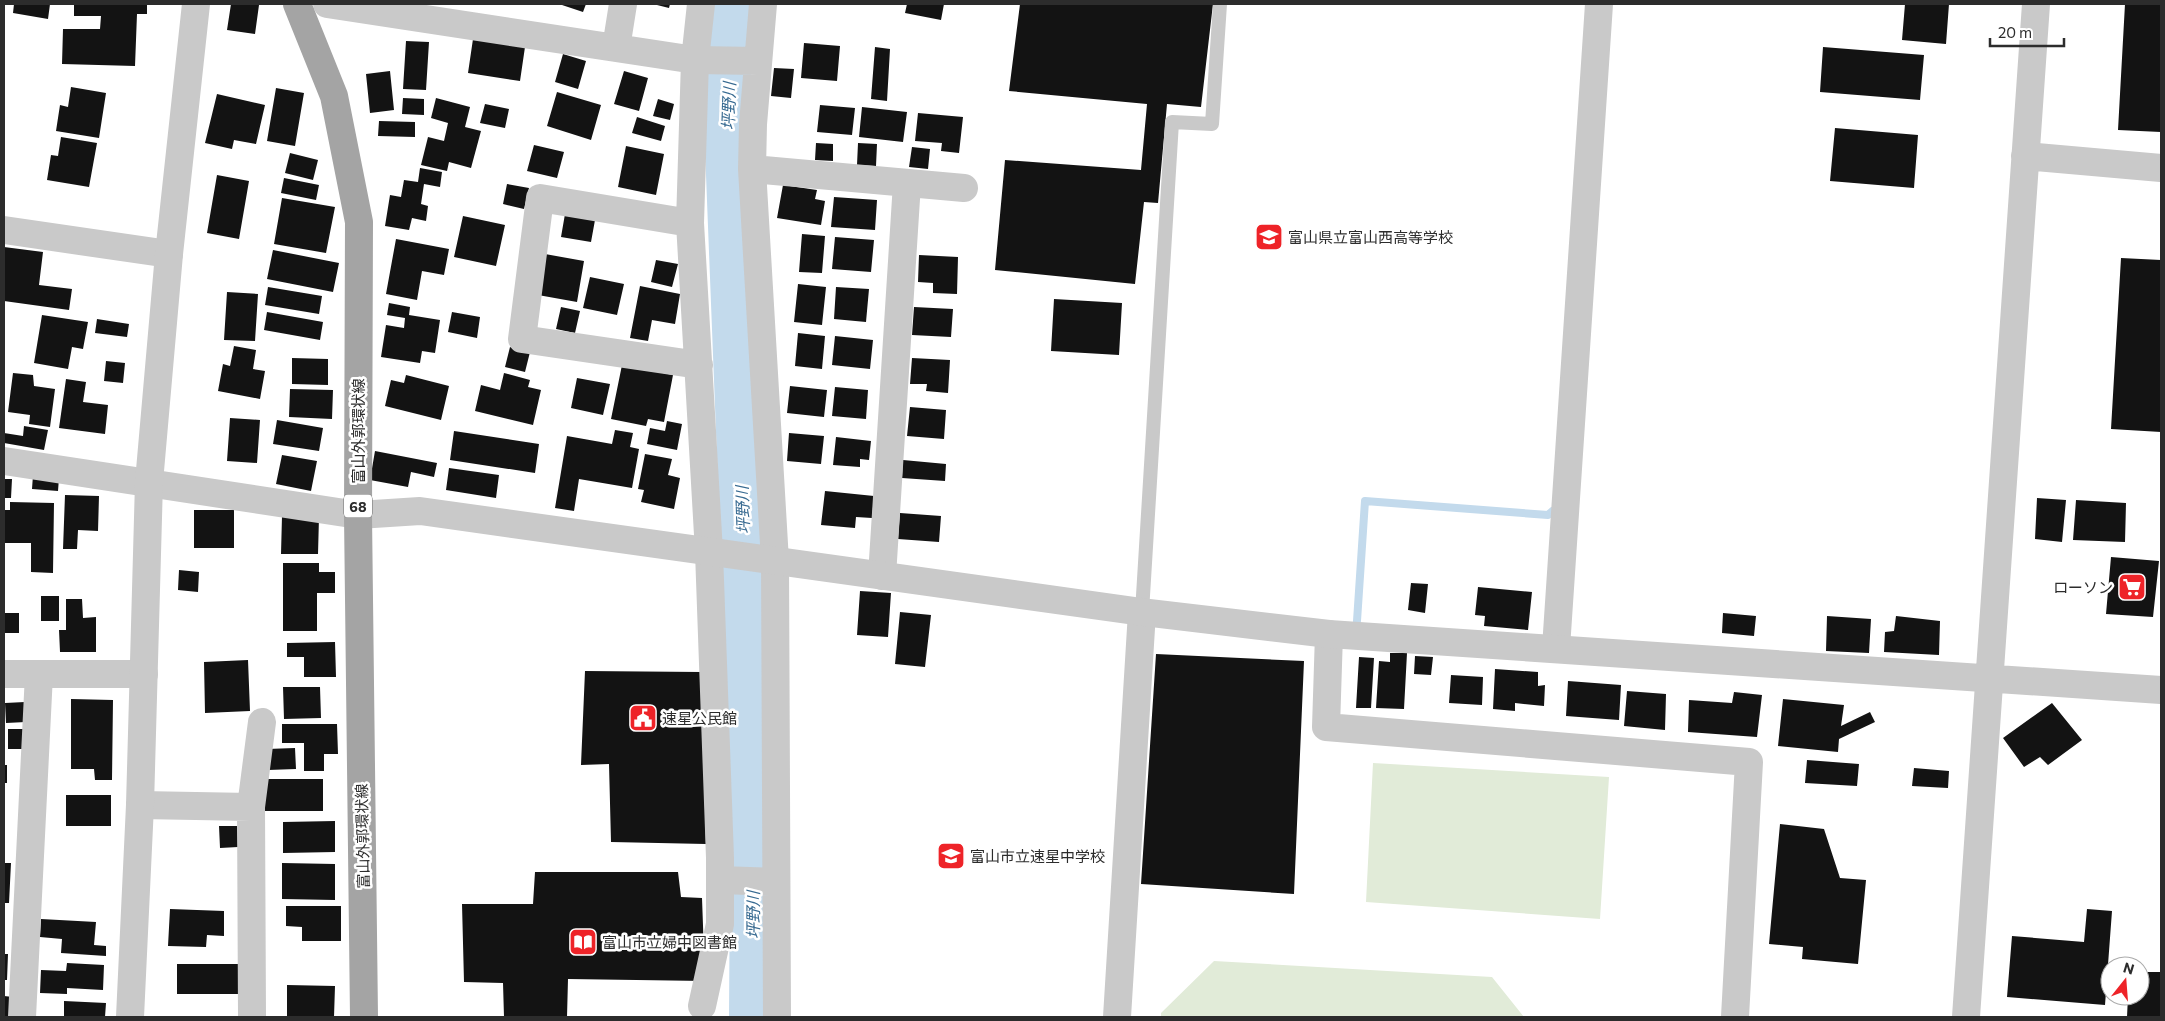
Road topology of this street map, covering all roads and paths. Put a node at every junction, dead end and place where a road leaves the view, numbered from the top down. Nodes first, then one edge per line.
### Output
1 (196, 4) edge
2 (297, 4) edge
3 (328, 4) edge
4 (623, 4) edge
5 (701, 4) edge
6 (763, 4) edge
7 (1220, 4) edge
8 (1599, 4) edge
9 (2036, 4) edge
10 (616, 48) junction
11 (695, 60) junction
12 (758, 61) junction
13 (2025, 156) junction
14 (2161, 168) edge
15 (752, 169) junction
16 (907, 183) junction
17 (964, 188) dead end
18 (690, 223) junction
19 (4, 230) edge
20 (169, 254) junction
21 (699, 365) junction
22 (4, 461) edge
23 (150, 482) junction
24 (358, 515) junction
25 (709, 552) junction
26 (775, 561) junction
27 (882, 576) junction
28 (1142, 612) junction
29 (1329, 634) junction
30 (1556, 648) junction
31 (4, 674) edge
32 (39, 674) junction
33 (144, 674) junction
34 (1989, 679) junction
35 (2161, 690) edge
36 (262, 722) dead end
37 (140, 805) junction
38 (251, 807) junction
39 (720, 880) junction
40 (776, 882) junction
41 (702, 1006) dead end
42 (22, 1017) edge
43 (130, 1017) edge
44 (252, 1017) edge
45 (364, 1017) edge
46 (776, 1017) edge
47 (1117, 1017) edge
48 (1735, 1017) edge
49 (1966, 1017) edge

1 - 20 street
2 - 24 main road, 富山外郭環状線 / 68
3 - 10 street
4 - 10 street
5 - 11 street
6 - 12 street
7 - 28 lane
8 - 30 street
9 - 13 street
10 - 11 street
11 - 12 street
11 - 18 street
12 - 15 street
13 - 14 street
13 - 34 street
15 - 16 street
15 - 26 street
16 - 17 street
16 - 27 street
18 - 21 street
18 - 21 street
19 - 20 street
20 - 23 street
21 - 25 street
22 - 23 street
23 - 24 street
23 - 33 street
24 - 25 street
24 - 45 main road, 富山外郭環状線 / 68
25 - 26 street
25 - 39 street
26 - 27 street
26 - 40 street
27 - 28 street
28 - 29 street
28 - 47 street
29 - 30 street
29 - 48 street
30 - 34 street
31 - 32 street
32 - 33 street
32 - 42 street
33 - 37 street
34 - 35 street
34 - 49 street
36 - 38 street
37 - 38 street
37 - 43 street
38 - 44 street
39 - 40 street
39 - 41 street
40 - 46 street

